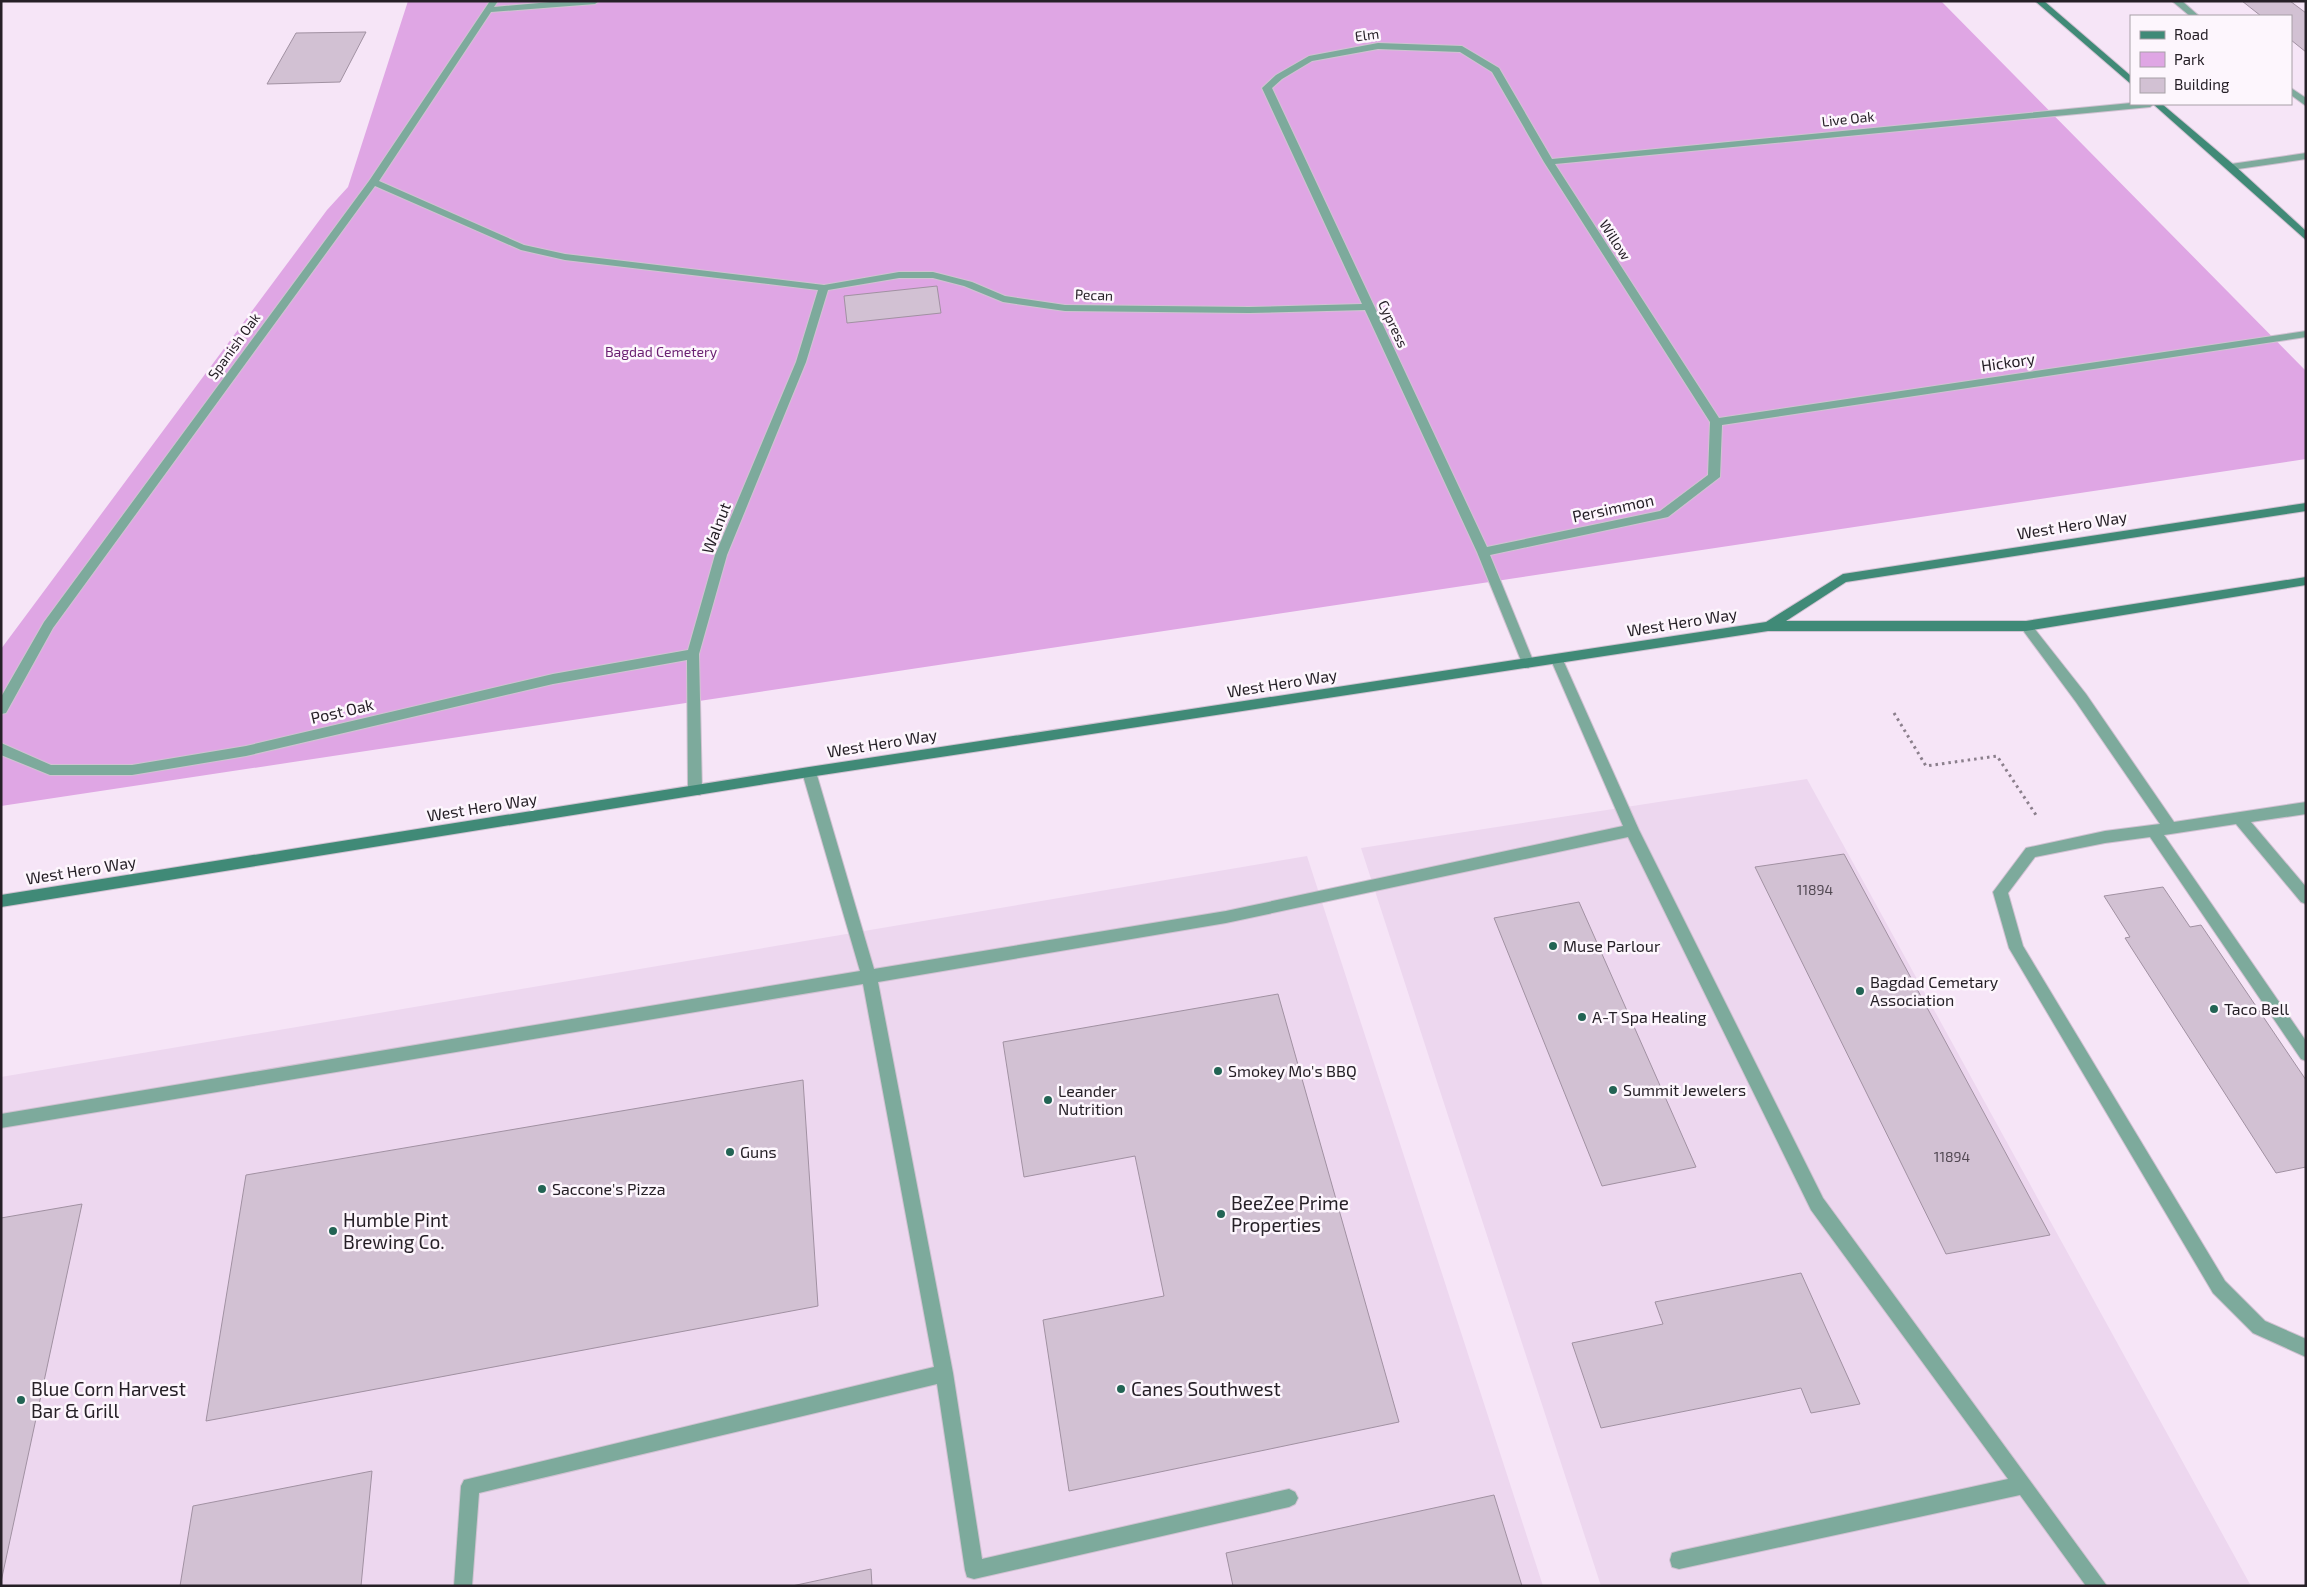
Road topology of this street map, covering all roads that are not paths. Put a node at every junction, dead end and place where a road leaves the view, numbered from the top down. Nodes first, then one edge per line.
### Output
1 (595, 1) edge
2 (2039, 1) edge
3 (2176, 1) edge
4 (491, 6) edge
5 (2194, 15) edge
6 (1496, 70) joint
7 (2130, 80) edge
8 (2292, 92) edge
9 (2306, 103) edge
10 (2140, 105) edge
11 (2158, 105) edge
12 (1277, 108) joint
13 (2306, 156) edge
14 (1549, 162) junction
15 (2231, 167) junction
16 (374, 182) junction
17 (2306, 237) edge
18 (824, 288) junction
19 (1369, 307) junction
20 (2306, 334) edge
21 (1716, 422) junction
22 (2306, 506) edge
23 (1483, 552) junction
24 (2306, 581) edge
25 (1768, 626) junction
26 (2026, 626) junction
27 (693, 654) junction
28 (1558, 660) junction
29 (1528, 663) junction
30 (1, 710) edge
31 (1, 748) edge
32 (809, 772) junction
33 (696, 791) junction
34 (2306, 808) edge
35 (2240, 820) junction
36 (2172, 828) junction
37 (1632, 830) junction
38 (2153, 830) junction
39 (2306, 898) edge
40 (1, 901) edge
41 (869, 976) junction
42 (2306, 1054) edge
43 (1, 1121) edge
44 (2306, 1348) edge
45 (944, 1373) junction
46 (2022, 1485) junction
47 (1289, 1498) dead end
48 (1679, 1560) dead end
49 (463, 1586) edge
50 (2098, 1586) edge

1 - 4 lane
2 - 7 main road
3 - 5 lane
4 - 16 lane, Spanish Oak
6 - 12 lane, Elm
6 - 14 lane, Willow
8 - 9 lane
10 - 14 lane, Live Oak
11 - 15 main road
12 - 19 lane, Cypress
13 - 15 lane
14 - 21 lane, Willow
15 - 17 main road
16 - 18 lane, Pecan
16 - 30 lane, Spanish Oak
18 - 19 lane, Pecan
18 - 27 lane, Walnut
19 - 23 lane, Cypress
20 - 21 lane, Hickory
21 - 23 lane, Persimmon
22 - 25 main road, West Hero Way
23 - 29 lane, Cypress
24 - 26 main road, West Hero Way
25 - 26 main road, West Hero Way
25 - 28 main road, West Hero Way
26 - 36 lane
27 - 31 lane, Post Oak
27 - 33 lane, Walnut
28 - 29 main road, West Hero Way
28 - 37 lane
29 - 32 main road, West Hero Way
32 - 33 main road, West Hero Way
32 - 41 lane
33 - 40 main road, West Hero Way
34 - 35 lane
35 - 36 lane
35 - 39 lane
36 - 38 lane
37 - 41 lane
37 - 46 lane
38 - 42 lane
38 - 44 lane
41 - 43 lane
41 - 45 lane
45 - 47 lane
45 - 49 lane
46 - 48 lane
46 - 50 lane

